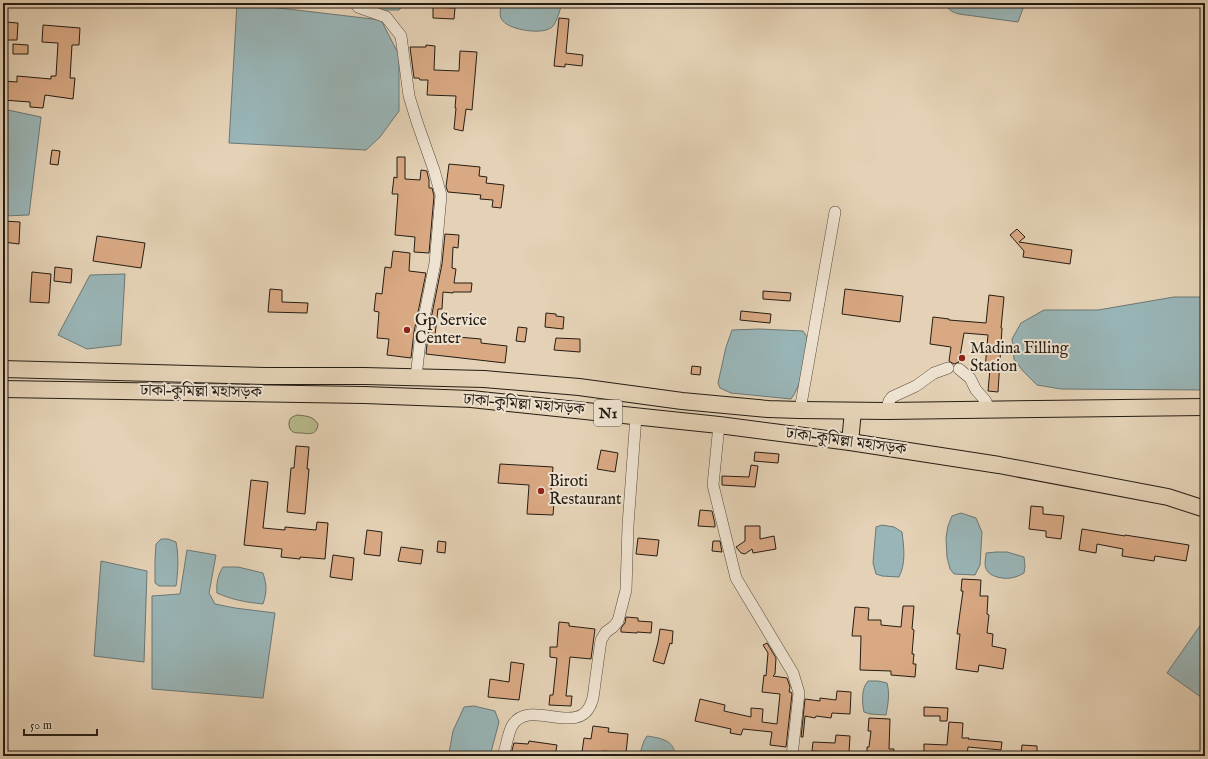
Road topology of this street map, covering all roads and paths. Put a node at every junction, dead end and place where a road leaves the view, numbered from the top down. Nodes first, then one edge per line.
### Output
1 (355, 3) edge
2 (835, 212) dead end
3 (3, 369) edge
4 (266, 376) junction
5 (416, 377) junction
6 (3, 389) edge
7 (267, 393) junction
8 (1205, 407) edge
9 (800, 410) junction
10 (990, 410) junction
11 (853, 411) junction
12 (886, 411) junction
13 (636, 416) junction
14 (719, 425) junction
15 (850, 442) junction
16 (1205, 509) edge
17 (503, 756) edge
18 (792, 756) edge

1 - 5 street
2 - 9 street
3 - 4 highway, ঢাকা–কুমিল্লা মহাসড়ক / N1
4 - 5 highway, ঢাকা–কুমিল্লা মহাসড়ক / N1
4 - 7 highway
5 - 9 highway, ঢাকা–কুমিল্লা মহাসড়ক / N1
6 - 7 highway, ঢাকা–কুমিল্লা মহাসড়ক / N1
7 - 13 highway, ঢাকা–কুমিল্লা মহাসড়ক / N1
8 - 10 highway, ঢাকা–কুমিল্লা মহাসড়ক / N1
9 - 11 highway, ঢাকা–কুমিল্লা মহাসড়ক / N1
10 - 12 highway, ঢাকা–কুমিল্লা মহাসড়ক / N1
10 - 12 street
11 - 12 highway, ঢাকা–কুমিল্লা মহাসড়ক / N1
11 - 15 highway
13 - 14 highway, ঢাকা–কুমিল্লা মহাসড়ক / N1
13 - 17 street
14 - 15 highway, ঢাকা–কুমিল্লা মহাসড়ক / N1
14 - 18 street
15 - 16 highway, ঢাকা–কুমিল্লা মহাসড়ক / N1

